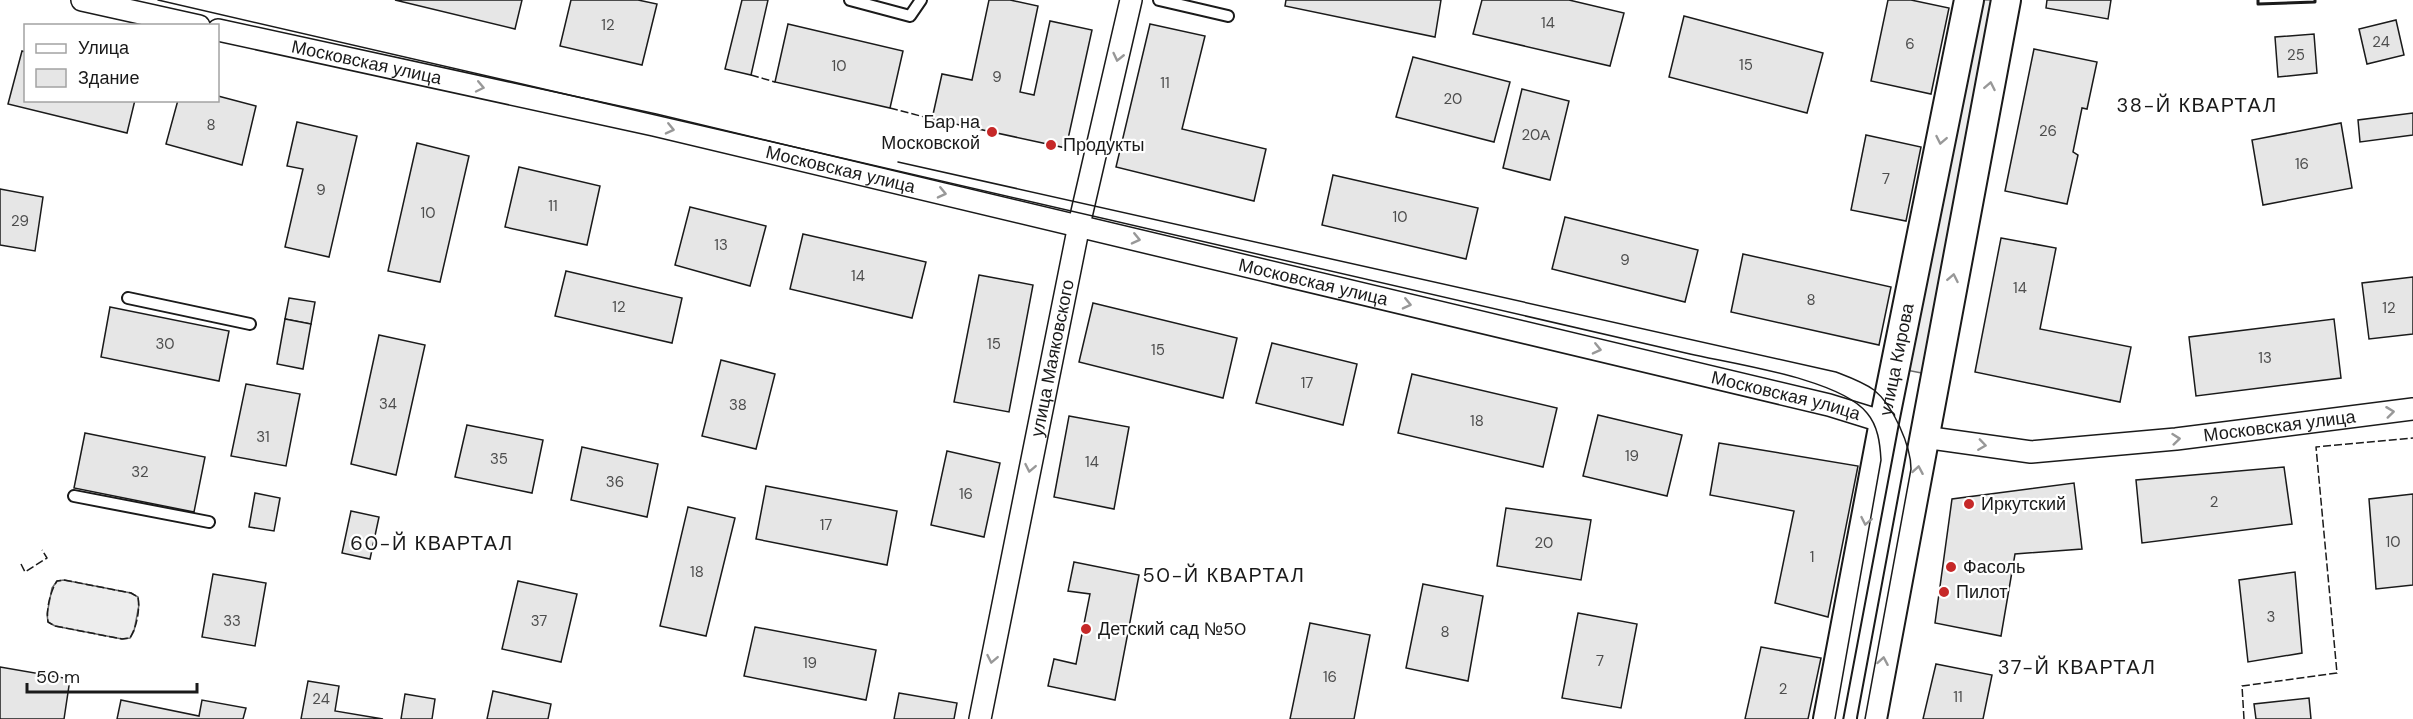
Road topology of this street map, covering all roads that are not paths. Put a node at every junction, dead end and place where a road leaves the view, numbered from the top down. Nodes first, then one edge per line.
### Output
1 (82, 0) edge
2 (850, 0) edge
3 (921, 0) edge
4 (1131, 0) edge
5 (1159, 0) edge
6 (1969, 0) edge
7 (2006, 0) edge
8 (1228, 16) dead end
9 (190, 24) edge
10 (219, 30) edge
11 (1079, 225) junction
12 (128, 298) dead end
13 (250, 324) dead end
14 (2413, 409) edge
15 (1884, 422) junction
16 (1924, 437) junction
17 (74, 496) dead end
18 (209, 522) dead end
19 (980, 719) edge
20 (1828, 719) edge
21 (1872, 719) edge

1 - 9 street
2 - 3 lane
4 -> 11 street, улица Маяковского
5 - 8 lane
6 -> 15 street, улица Кирова
16 -> 7 street
10 -> 11 street, Московская улица
11 -> 15 street, Московская улица
11 -> 19 street, улица Маяковского
12 - 13 lane
16 -> 14 street, Московская улица
15 - 16 street, Московская улица
15 -> 20 street, улица Кирова
21 -> 16 street
17 - 18 lane

